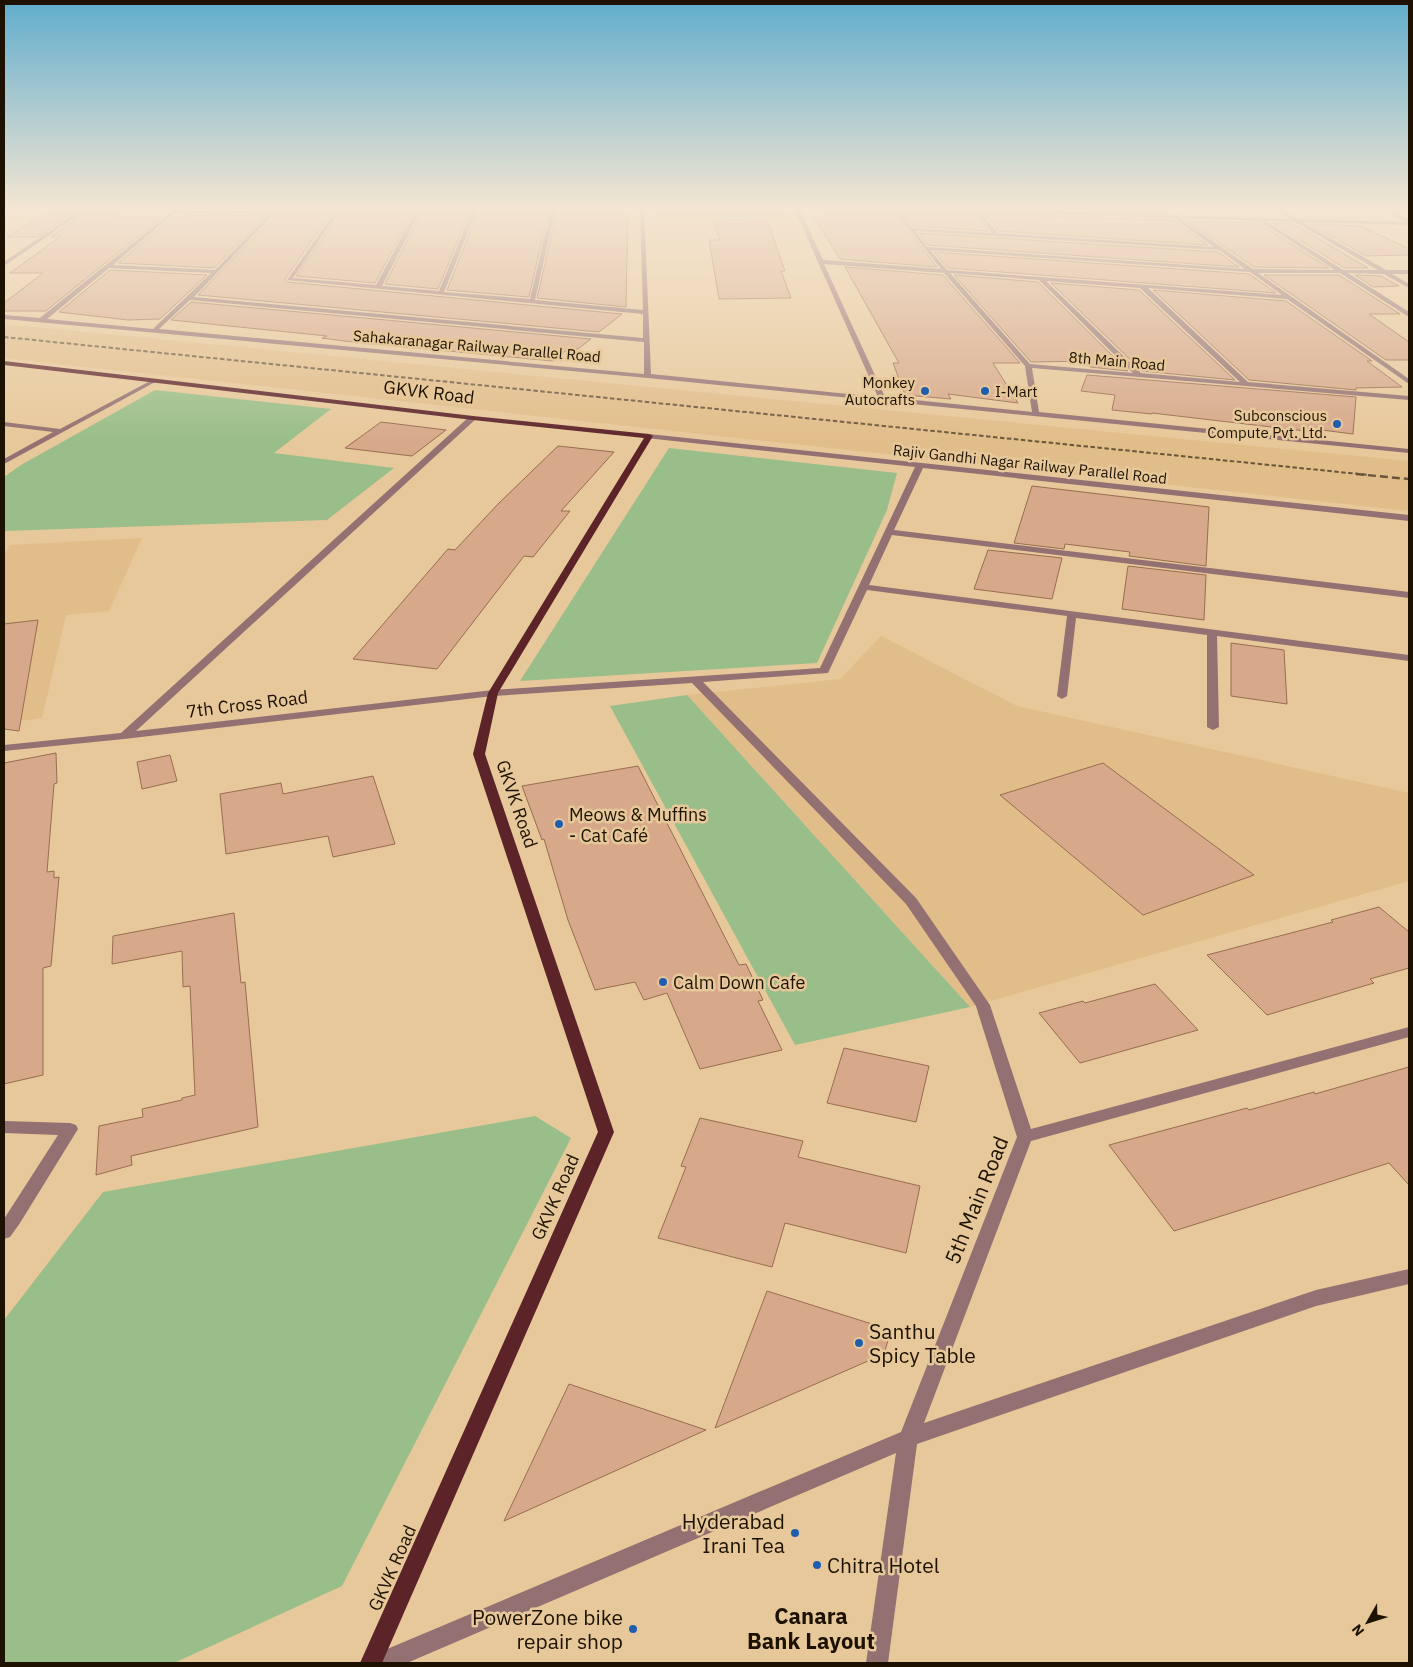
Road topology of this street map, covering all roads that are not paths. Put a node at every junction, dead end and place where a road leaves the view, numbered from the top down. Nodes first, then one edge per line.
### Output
1 (84, 286) edge
2 (202, 286) edge
3 (365, 286) edge
4 (444, 286) edge
5 (536, 286) edge
6 (645, 286) edge
7 (832, 286) edge
8 (958, 286) edge
9 (1048, 286) edge
10 (1142, 286) joint
11 (1273, 286) edge
12 (1363, 286) edge
13 (378, 287) joint
14 (441, 293) junction
15 (1289, 297) junction
16 (189, 298) junction
17 (532, 302) junction
18 (646, 312) junction
19 (1409, 315) edge
20 (4, 317) edge
21 (42, 320) junction
22 (154, 331) junction
23 (647, 340) junction
24 (4, 363) edge
25 (1028, 366) junction
26 (1139, 375) junction
27 (648, 376) junction
28 (154, 381) junction
29 (1409, 382) edge
30 (1246, 384) junction
31 (1409, 398) edge
32 (883, 400) junction
33 (1036, 415) junction
34 (474, 418) junction
35 (4, 424) edge
36 (61, 431) junction
37 (649, 436) junction
38 (1409, 451) edge
39 (4, 462) edge
40 (920, 466) junction
41 (1409, 518) edge
42 (889, 532) junction
43 (864, 587) junction
44 (1407, 594) edge
45 (1409, 605) edge
46 (1072, 614) junction
47 (1212, 632) junction
48 (1409, 658) edge
49 (695, 680) junction
50 (494, 693) junction
51 (1062, 696) dead end
52 (1212, 727) dead end
53 (124, 736) junction
54 (4, 748) edge
55 (1409, 1032) edge
56 (4, 1127) edge
57 (1025, 1137) junction
58 (4, 1232) edge
59 (1409, 1277) edge
60 (908, 1438) junction
61 (371, 1663) edge
62 (380, 1663) edge
63 (877, 1663) edge

1 - 21 street
2 - 16 street
3 - 13 street
4 - 14 street
5 - 17 street
6 - 18 street
7 - 32 street
8 - 25 street
9 - 26 street
10 - 15 street
10 - 30 street
11 - 15 street
12 - 19 street
13 - 14 street
14 - 17 street
15 - 29 street
16 - 22 street
16 - 23 street
17 - 18 street
18 - 23 street
20 - 21 street, Sahakaranagar Railway Parallel Road
21 - 22 street, Sahakaranagar Railway Parallel Road
22 - 27 street, Sahakaranagar Railway Parallel Road
23 - 27 street
24 - 28 main road, GKVK Road
25 - 26 street, 8th Main Road
25 - 33 street
26 - 30 street, 8th Main Road
27 - 32 street, Sahakaranagar Railway Parallel Road
28 - 34 main road, GKVK Road
28 - 36 street
30 - 31 street, 8th Main Road
32 - 33 street, Sahakaranagar Railway Parallel Road
33 - 38 street, Sahakaranagar Railway Parallel Road
34 - 37 main road, GKVK Road
34 - 53 street
35 - 36 street
36 - 39 street
37 - 40 street, Rajiv Gandhi Nagar Railway Parallel Road
37 - 50 main road, GKVK Road
40 - 41 street, Rajiv Gandhi Nagar Railway Parallel Road
40 - 42 street
42 - 43 street
42 - 44 street
43 - 46 street
43 - 49 street, 7th Cross Road
44 - 45 street
46 - 47 street
46 - 51 street
47 - 48 street
47 - 52 street
49 - 50 street, 7th Cross Road
49 - 57 street
50 - 53 street, 7th Cross Road
50 - 61 main road, GKVK Road
53 - 54 street, 7th Cross Road
55 - 57 street, 5th Main Road
56 - 58 street
57 - 60 street, 5th Main Road
59 - 60 street
60 - 62 street
60 - 63 street, 5th Main Road

